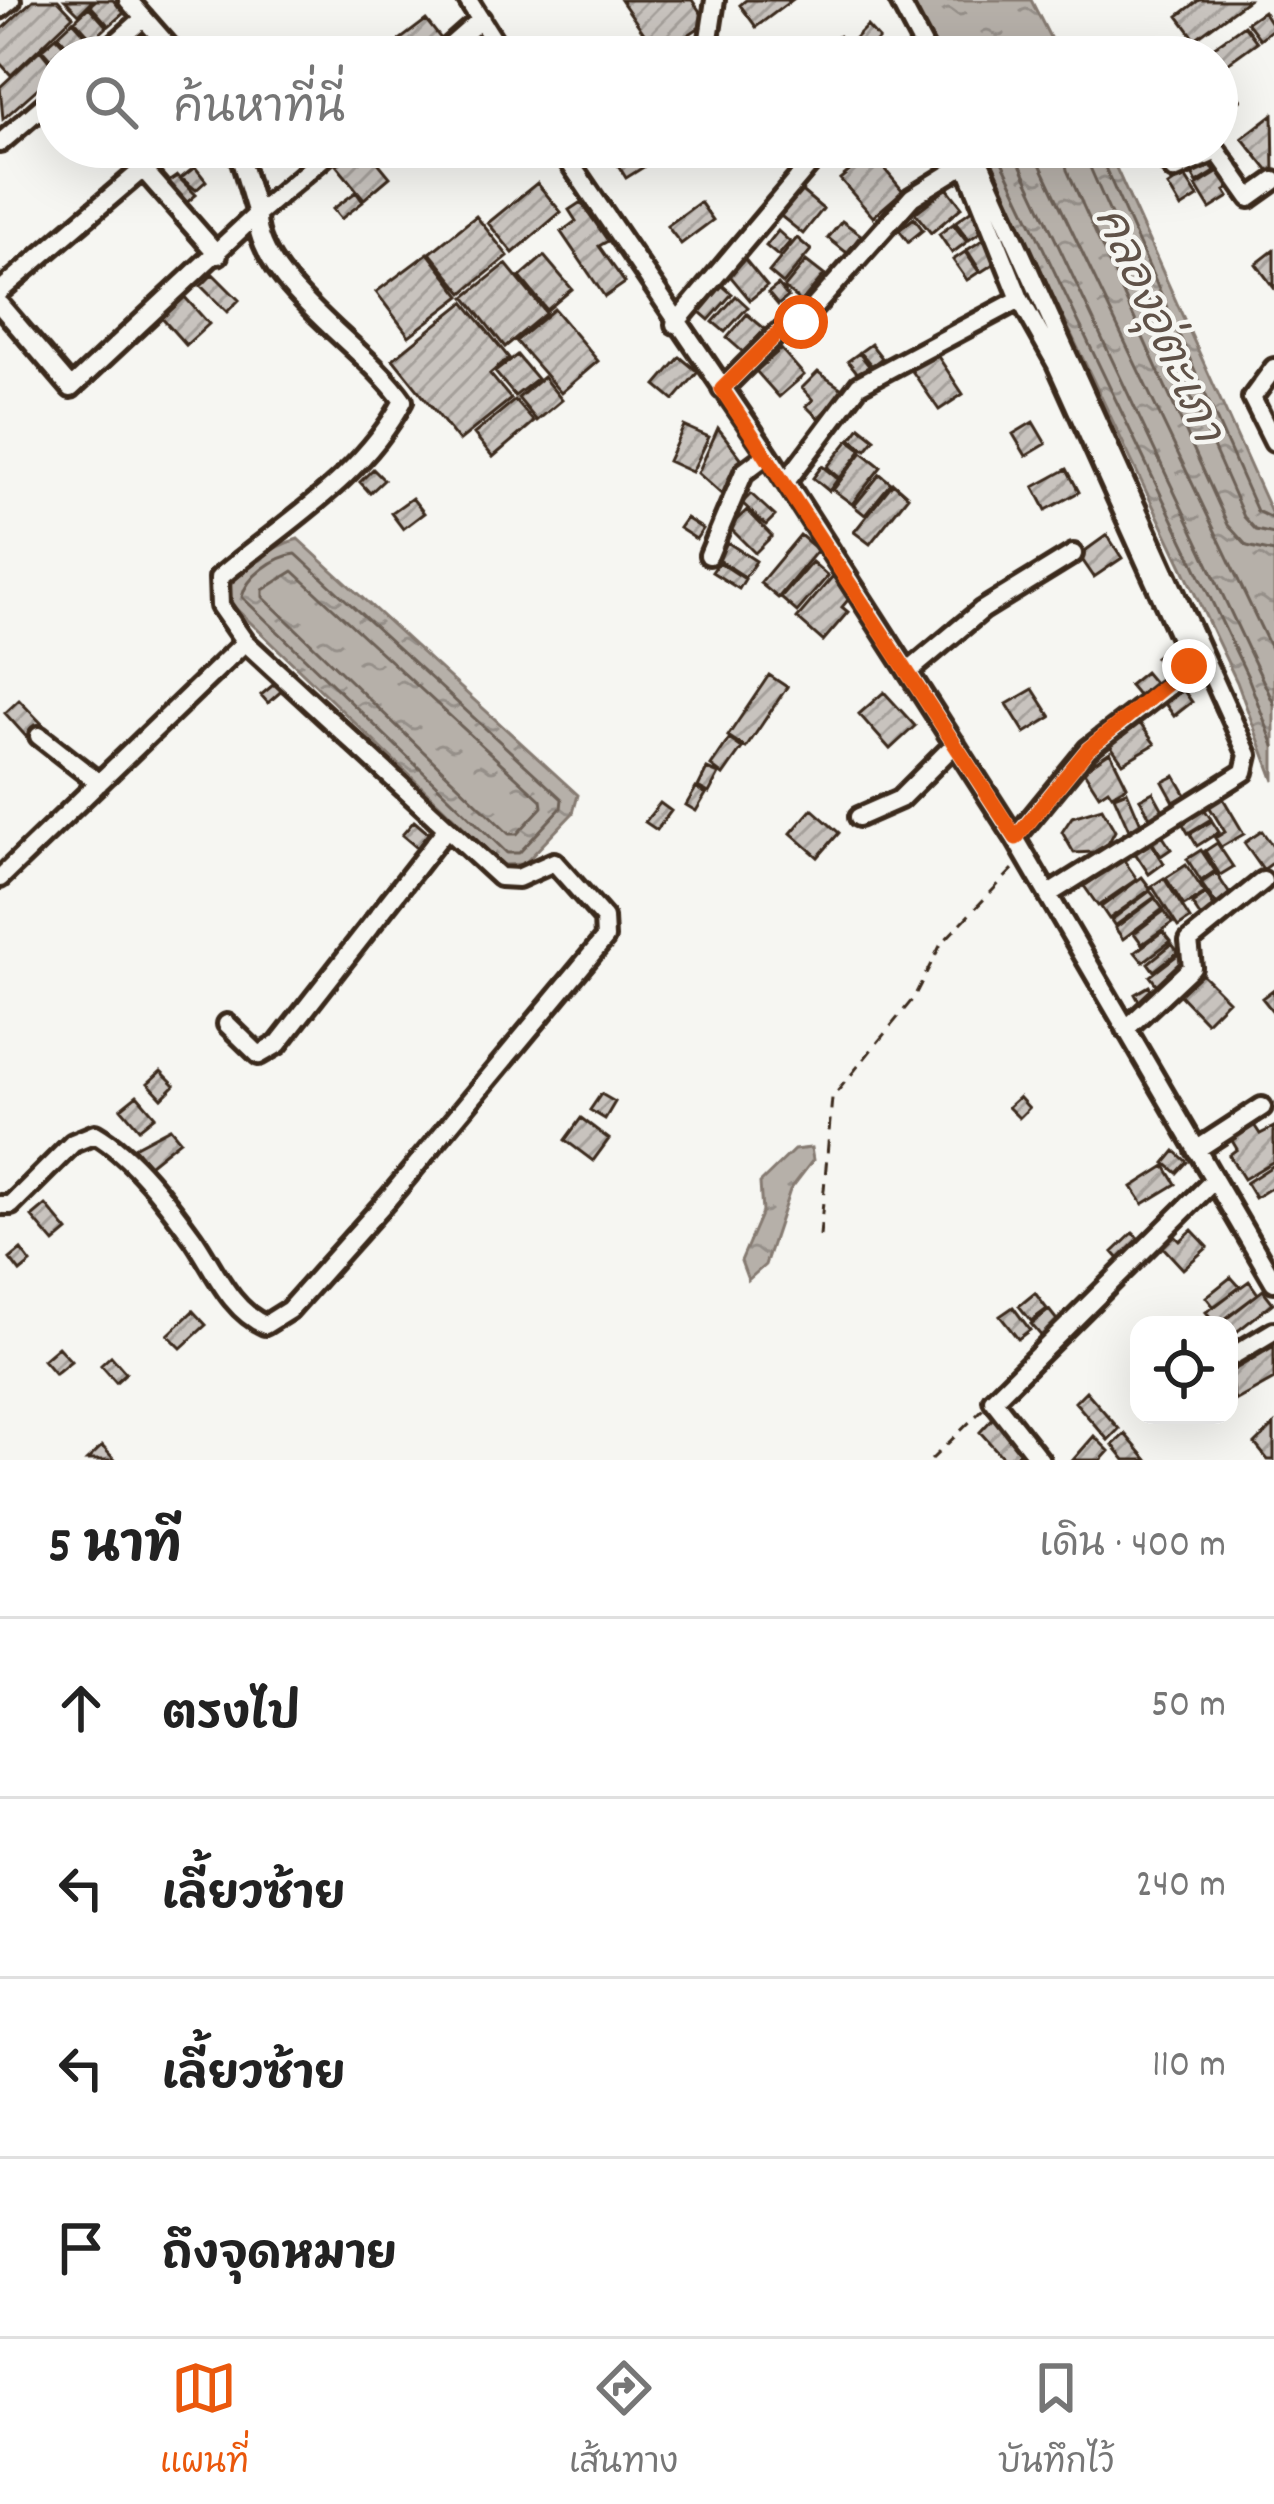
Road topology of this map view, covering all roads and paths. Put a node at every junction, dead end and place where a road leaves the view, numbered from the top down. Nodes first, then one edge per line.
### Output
1 (11, 0) edge
2 (128, 0) edge
3 (468, 0) edge
4 (898, 0) edge
5 (710, 5) edge
6 (0, 10) edge
7 (144, 18) junction
8 (482, 19) junction
9 (124, 36) edge
10 (160, 36) edge
11 (462, 36) edge
12 (492, 36) edge
13 (704, 36) edge
14 (918, 36) edge
15 (36, 112) edge
16 (0, 143) edge
17 (243, 168) edge
18 (311, 168) edge
19 (573, 168) edge
20 (806, 168) edge
21 (947, 168) edge
22 (972, 168) edge
23 (973, 168) edge
24 (1229, 168) edge
25 (143, 169) joint
26 (1274, 181) edge
27 (256, 214) junction
28 (218, 255) junction
29 (0, 291) edge
30 (1020, 299) junction
31 (0, 305) edge
32 (676, 324) junction
33 (1274, 368) edge
34 (722, 389) junction
35 (1274, 442) edge
36 (768, 454) junction
37 (786, 482) junction
38 (1073, 554) dead end
39 (709, 555) dead end
40 (245, 642) junction
41 (908, 672) junction
42 (39, 736) dead end
43 (956, 744) junction
44 (99, 783) junction
45 (860, 818) dead end
46 (447, 828) junction
47 (1016, 838) junction
48 (1026, 856) junction
49 (0, 878) edge
50 (1263, 881) dead end
51 (1048, 894) junction
52 (227, 1024) dead end
53 (1126, 1029) junction
54 (1262, 1107) dead end
55 (1196, 1150) junction
56 (1213, 1181) junction
57 (0, 1205) edge
58 (820, 1236) dead end
59 (1274, 1282) edge
60 (1274, 1331) edge
61 (1238, 1353) edge
62 (993, 1400) junction
63 (931, 1460) edge
64 (1040, 1460) edge

1 - 6 street
2 - 7 street
3 - 8 street
4 - 14 street
5 - 13 street
7 - 9 street
7 - 10 street
8 - 11 street
8 - 12 street
15 - 16 street
17 - 27 street
18 - 27 street
19 - 32 street
20 - 32 street
21 - 34 street
22 - 30 street
23 - 51 street
24 - 26 street
25 - 28 street
25 - 29 street
27 - 28 street
27 - 40 street
28 - 31 street
30 - 37 street
30 - 47 street
32 - 34 street
33 - 35 street
34 - 36 street
36 - 37 street
36 - 39 street
37 - 41 street
38 - 41 street
40 - 44 street
40 - 46 street
41 - 43 street
42 - 44 street
43 - 45 street
43 - 47 street
44 - 49 street
46 - 52 street
46 - 57 street
47 - 48 street
48 - 51 street
48 - 58 path
50 - 53 street
51 - 53 street
53 - 55 street
54 - 55 street
55 - 56 street
56 - 59 street
56 - 62 street
60 - 61 street
62 - 63 path
62 - 64 street

